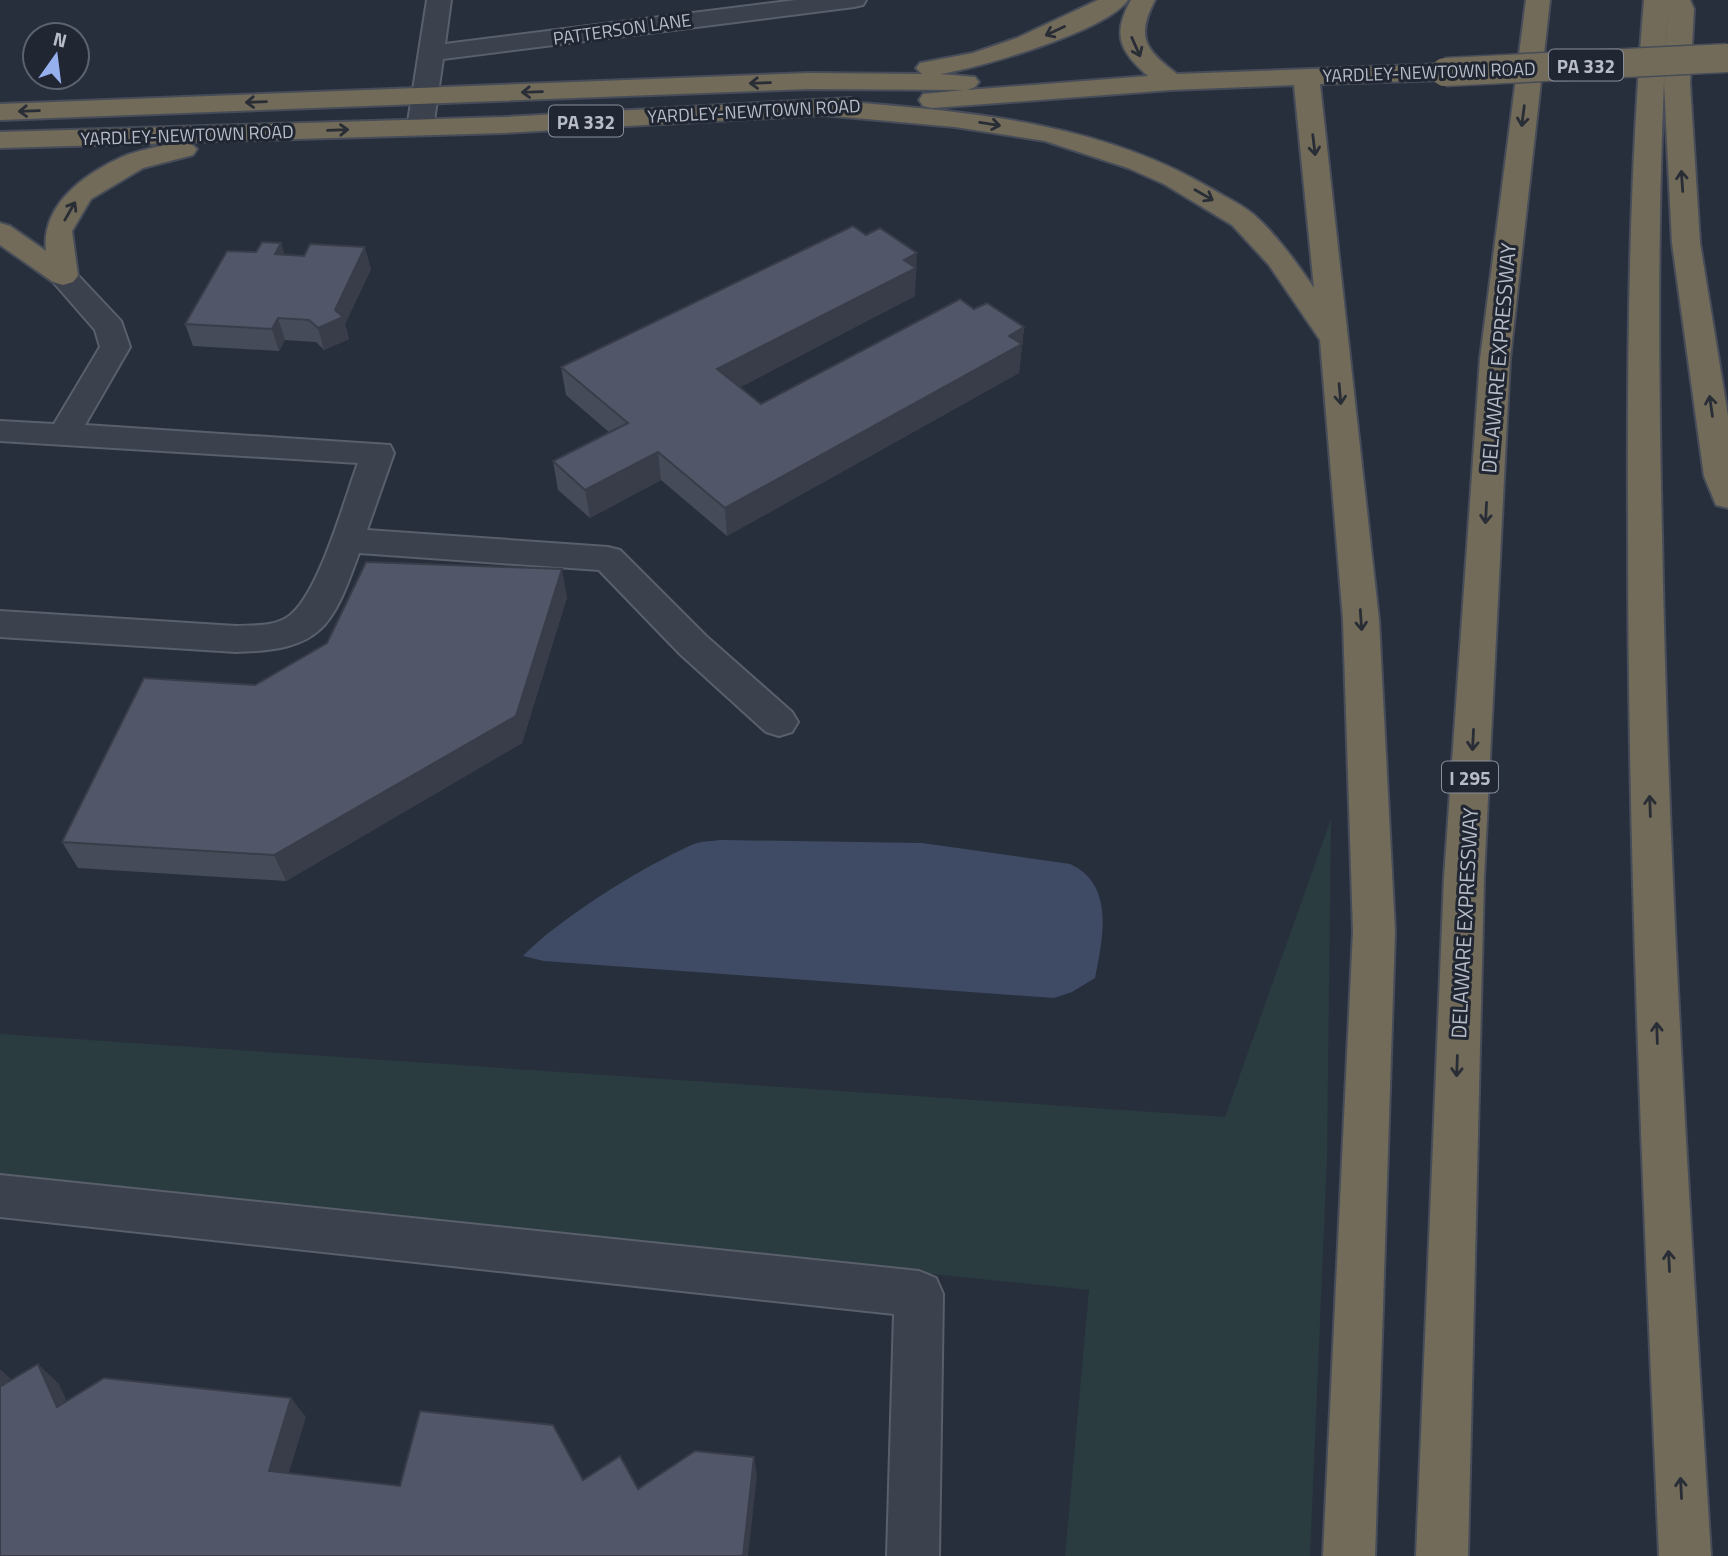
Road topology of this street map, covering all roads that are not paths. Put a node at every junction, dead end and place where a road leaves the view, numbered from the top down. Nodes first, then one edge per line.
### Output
1 (439, 0) edge
2 (854, 0) edge
3 (1116, 0) edge
4 (1143, 0) edge
5 (1538, 0) edge
6 (1656, 0) edge
7 (1678, 0) edge
8 (432, 52) junction
9 (1728, 58) edge
10 (1306, 77) junction
11 (1171, 82) junction
12 (817, 94) junction
13 (425, 96) junction
14 (0, 112) edge
15 (420, 128) junction
16 (272, 132) junction
17 (0, 140) edge
18 (0, 232) edge
19 (63, 276) junction
20 (1335, 340) junction
21 (0, 430) edge
22 (64, 434) junction
23 (1728, 497) edge
24 (348, 540) junction
25 (0, 624) edge
26 (779, 722) dead end
27 (0, 1196) edge
28 (913, 1556) edge
29 (1349, 1556) edge
30 (1443, 1556) edge
31 (1685, 1556) edge

1 - 8 street
2 - 8 street, PATTERSON LANE
3 -> 12 highway
4 -> 11 highway
5 -> 30 highway, DELAWARE EXPRESSWAY / I 295
31 -> 6 highway
23 -> 7 highway
8 - 13 street
9 - 10 highway, YARDLEY-NEWTOWN ROAD / PA 332, bridge
10 - 11 highway, YARDLEY-NEWTOWN ROAD / PA 332
10 -> 20 highway
11 - 12 highway, YARDLEY-NEWTOWN ROAD / PA 332
12 -> 13 highway, YARDLEY-NEWTOWN ROAD / PA 332
12 - 15 highway, YARDLEY-NEWTOWN ROAD / PA 332
12 -> 20 highway
13 -> 14 highway, YARDLEY-NEWTOWN ROAD / PA 332
13 - 15 street
16 -> 15 highway, YARDLEY-NEWTOWN ROAD / PA 332
16 - 17 highway, YARDLEY-NEWTOWN ROAD / PA 332
19 -> 16 highway
18 - 19 highway
19 - 22 street
20 -> 29 highway
21 - 22 street
22 - 24 street
24 - 25 street
24 - 26 street
27 - 28 street

